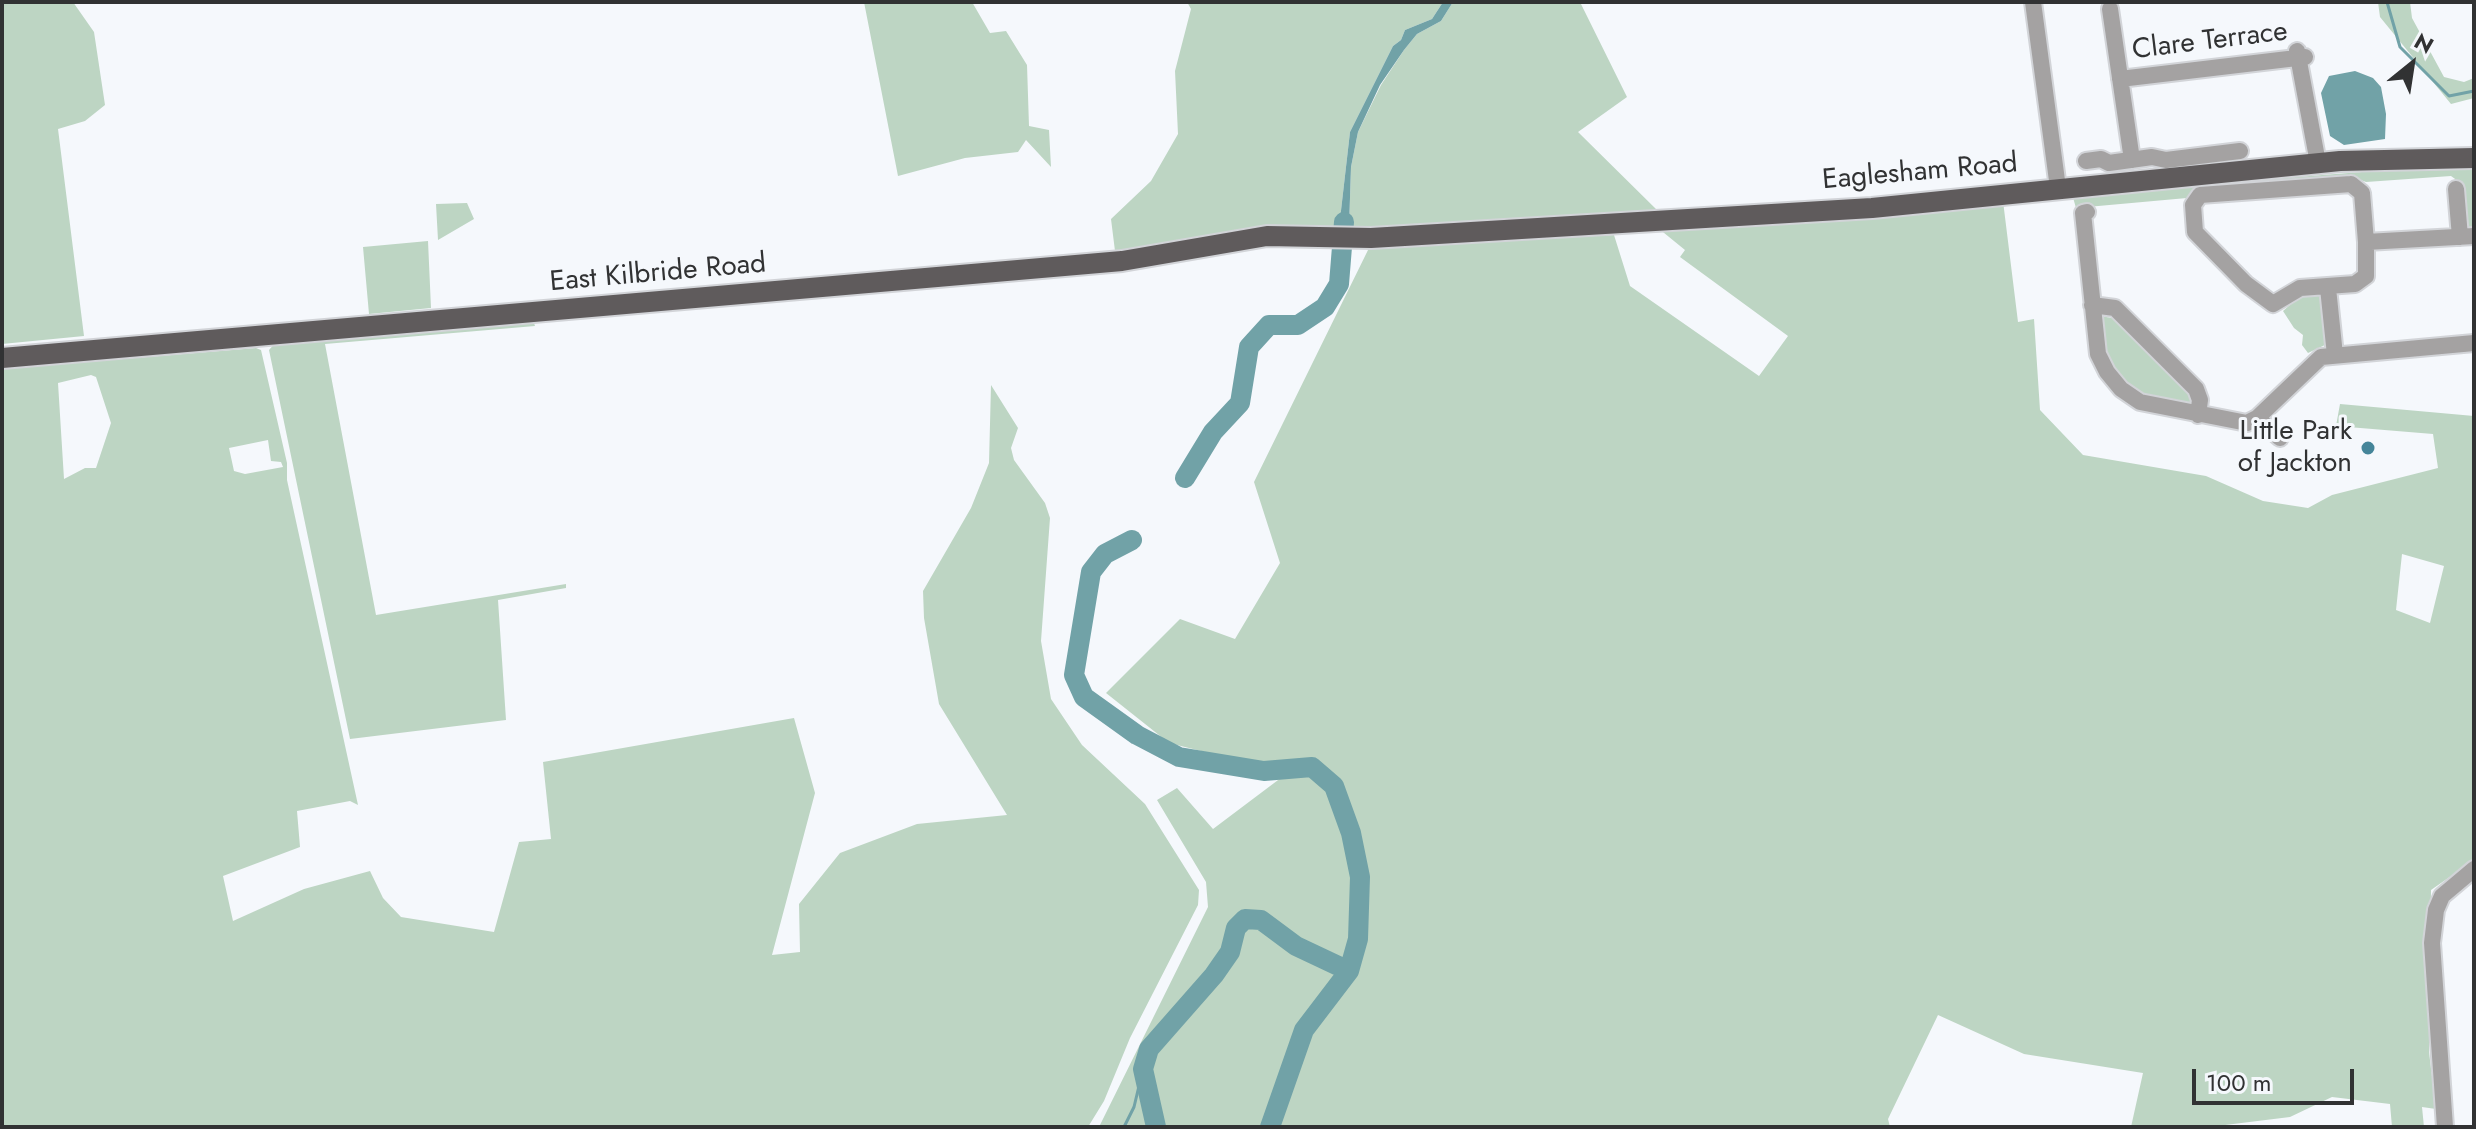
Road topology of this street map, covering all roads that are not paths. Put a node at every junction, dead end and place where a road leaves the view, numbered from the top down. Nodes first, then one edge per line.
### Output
1 (2033, 2) edge
2 (2110, 9) dead end
3 (2120, 79) junction
4 (2240, 151) dead end
5 (2474, 158) edge
6 (2132, 160) junction
7 (2086, 161) dead end
8 (2318, 163) junction
9 (2058, 188) junction
10 (2456, 189) dead end
11 (2087, 212) dead end
12 (1318, 237) joint
13 (2467, 237) edge
14 (2366, 242) junction
15 (2328, 288) junction
16 (2092, 305) junction
17 (2474, 343) edge
18 (2335, 355) junction
19 (2, 358) edge
20 (2198, 415) junction
21 (2257, 418) junction
22 (2280, 438) dead end
23 (2474, 869) edge
24 (2445, 1127) edge

1 - 9 street
2 - 3 street
3 - 6 street
3 - 8 street, Clare Terrace
4 - 6 street
5 - 8 main road, Eaglesham Road
6 - 7 street
8 - 9 main road, Eaglesham Road
9 - 12 main road, Eaglesham Road
10 - 13 street
11 - 16 street
12 - 19 main road, East Kilbride Road
13 - 14 street
14 - 15 street
14 - 15 street
15 - 18 street
16 - 20 street
16 - 20 street
17 - 18 street
18 - 21 street
20 - 21 street
21 - 22 street
23 - 24 street

